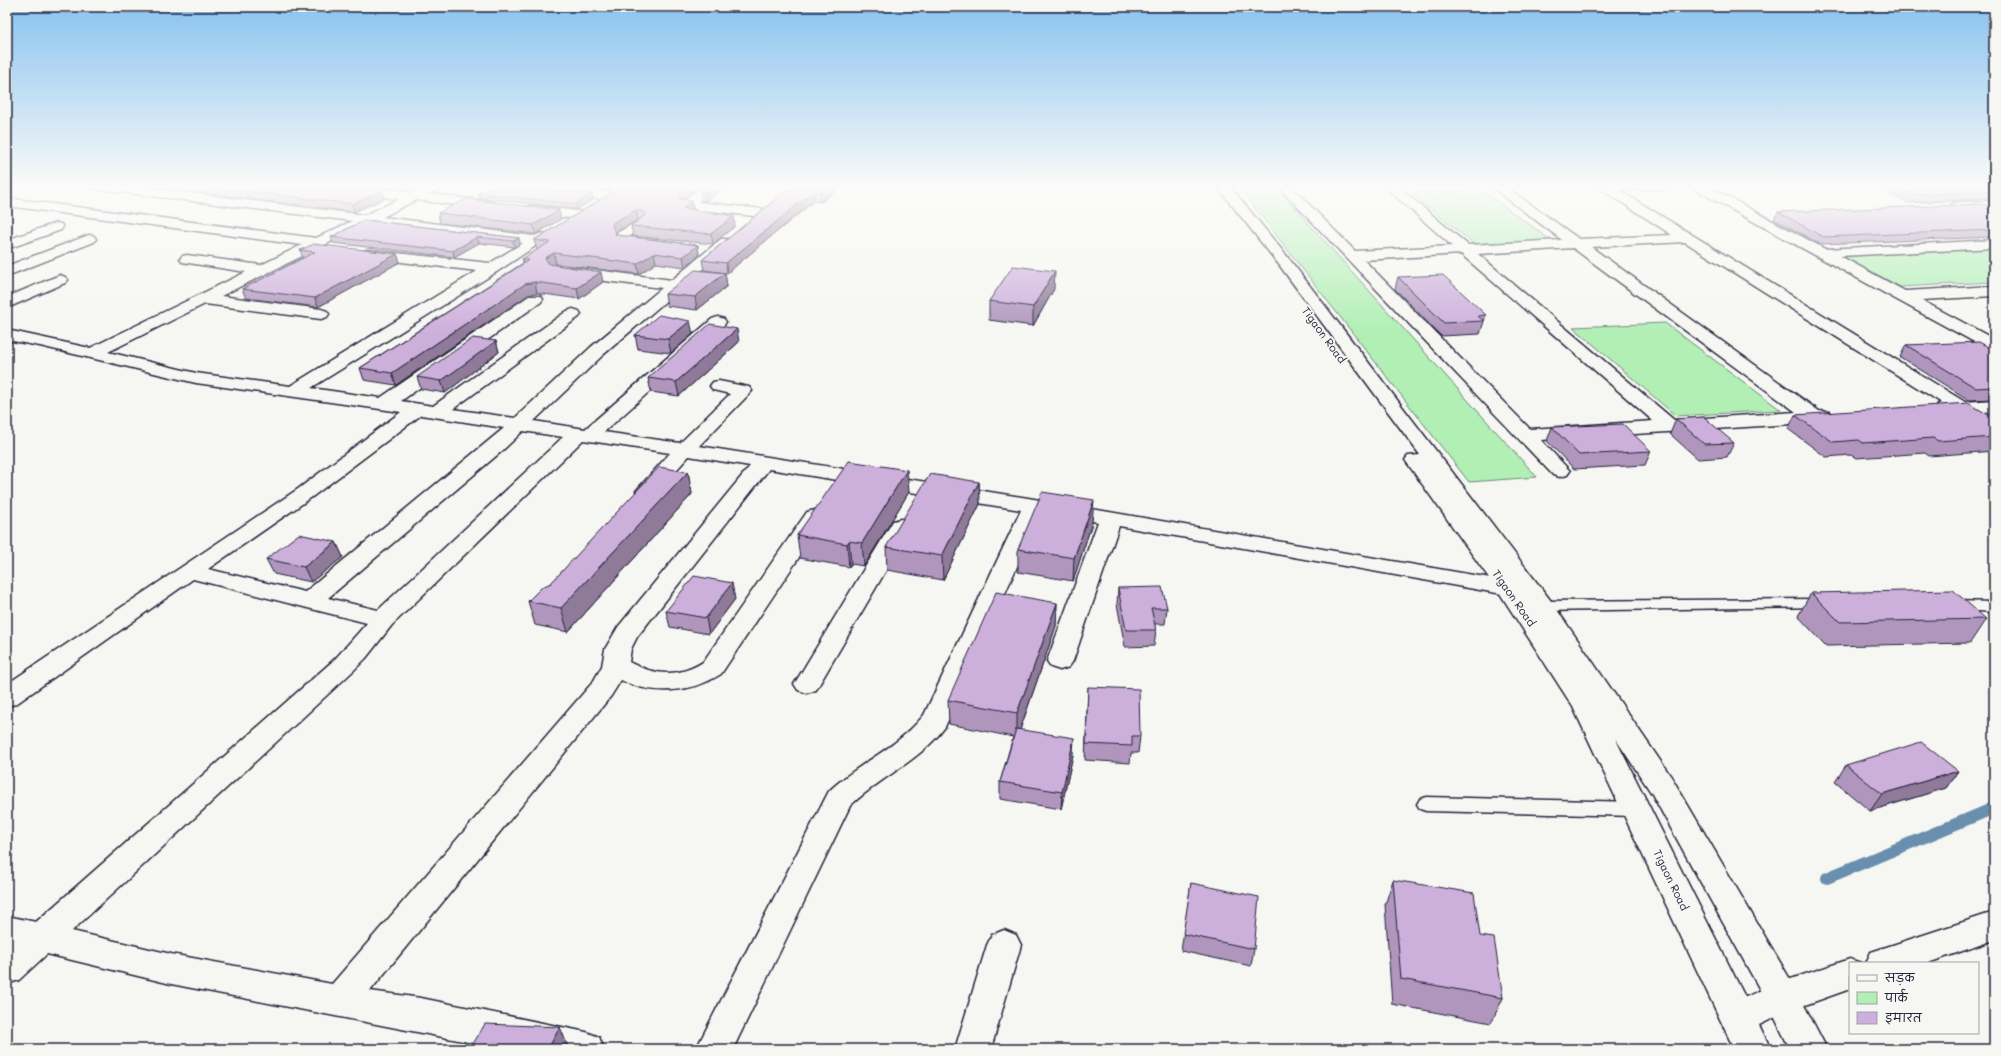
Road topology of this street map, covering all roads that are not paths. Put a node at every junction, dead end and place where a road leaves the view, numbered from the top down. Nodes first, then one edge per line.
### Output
1 (37, 234) edge
2 (248, 234) edge
3 (336, 234) edge
4 (490, 234) edge
5 (546, 234) edge
6 (625, 234) edge
7 (734, 234) edge
8 (1249, 234) edge
9 (1262, 234) edge
10 (1331, 234) edge
11 (1446, 234) edge
12 (1561, 234) edge
13 (1681, 234) edge
14 (1789, 234) edge
15 (1687, 238) junction
16 (89, 239) dead end
17 (536, 240) junction
18 (316, 244) junction
19 (1574, 244) junction
20 (1994, 244) edge
21 (660, 245) edge
22 (7, 246) edge
23 (334, 249) edge
24 (1464, 250) junction
25 (356, 252) edge
26 (1823, 253) junction
27 (1352, 256) junction
28 (187, 259) dead end
29 (493, 268) junction
30 (264, 270) junction
31 (556, 270) edge
32 (7, 272) edge
33 (60, 280) dead end
34 (674, 285) junction
35 (1994, 291) edge
36 (1902, 296) junction
37 (204, 298) junction
38 (535, 299) dead end
39 (7, 303) edge
40 (321, 314) dead end
41 (573, 314) dead end
42 (718, 322) dead end
43 (7, 335) edge
44 (1994, 345) edge
45 (1962, 347) edge
46 (1898, 350) dead end
47 (1874, 352) junction
48 (92, 353) junction
49 (718, 386) dead end
50 (294, 391) junction
51 (384, 404) junction
52 (1994, 406) edge
53 (1961, 407) junction
54 (1930, 409) edge
55 (426, 411) junction
56 (1837, 415) edge
57 (1814, 416) junction
58 (520, 425) junction
59 (1670, 426) junction
60 (584, 434) junction
61 (1525, 435) junction
62 (684, 450) junction
63 (764, 462) junction
64 (1560, 471) dead end
65 (844, 474) junction
66 (924, 487) junction
67 (1034, 505) junction
68 (632, 508) edge
69 (1111, 518) junction
70 (189, 572) junction
71 (1523, 600) junction
72 (308, 601) junction
73 (1839, 604) edge
74 (1938, 606) edge
75 (1994, 607) edge
76 (383, 619) junction
77 (1060, 661) dead end
78 (615, 666) junction
79 (807, 684) dead end
80 (7, 697) edge
81 (1426, 804) dead end
82 (1636, 810) junction
83 (1994, 926) edge
84 (7, 930) edge
85 (41, 938) junction
86 (1004, 945) dead end
87 (1886, 962) edge
88 (7, 969) edge
89 (1849, 974) edge
90 (1782, 997) junction
91 (339, 1002) junction
92 (1738, 1018) junction
93 (586, 1049) edge
94 (714, 1049) edge
95 (973, 1049) edge
96 (1753, 1049) edge
97 (1809, 1049) edge

1 - 22 street
2 - 18 street
3 - 18 street
4 - 17 street
5 - 17 street
6 - 21 street
7 - 34 street
8 - 71 street, Tigaon Road
9 - 71 street
10 - 27 street
11 - 24 street
12 - 19 street
13 - 15 street
14 - 26 street
15 - 19 street
15 - 47 street
16 - 32 street
17 - 29 street
18 - 23 street
18 - 30 street
19 - 24 street
19 - 57 street
20 - 26 street
24 - 27 street
24 - 59 street
25 - 29 street
26 - 36 street
27 - 61 street
28 - 30 street
29 - 50 street
30 - 37 street
31 - 34 street
33 - 39 street
34 - 58 street
35 - 36 street
36 - 44 street
37 - 40 street
37 - 48 street
38 - 51 street
41 - 55 street
42 - 60 street
43 - 48 street
44 - 45 street
46 - 47 street
47 - 53 street
48 - 50 street
49 - 62 street
50 - 51 street
51 - 55 street
52 - 53 street
53 - 54 street
55 - 58 street
55 - 70 street
56 - 57 street
57 - 59 street
58 - 60 street
58 - 72 street
59 - 61 street
60 - 62 street
60 - 76 street
61 - 64 street
62 - 63 street
62 - 68 street
63 - 65 street
63 - 78 street
65 - 66 street
65 - 78 street
66 - 67 street
66 - 79 street
67 - 69 street
67 - 94 street
69 - 71 street
69 - 77 street
70 - 72 street
70 - 80 street
71 - 73 lane
71 - 82 street, Tigaon Road
71 - 90 street
72 - 76 street
74 - 75 lane
76 - 85 street
78 - 91 street
81 - 82 lane
82 - 92 street, Tigaon Road
83 - 87 street
84 - 85 street
85 - 88 street
85 - 91 street
86 - 95 street
89 - 90 street
90 - 92 street
90 - 97 street
91 - 93 street
92 - 96 street, Tigaon Road

